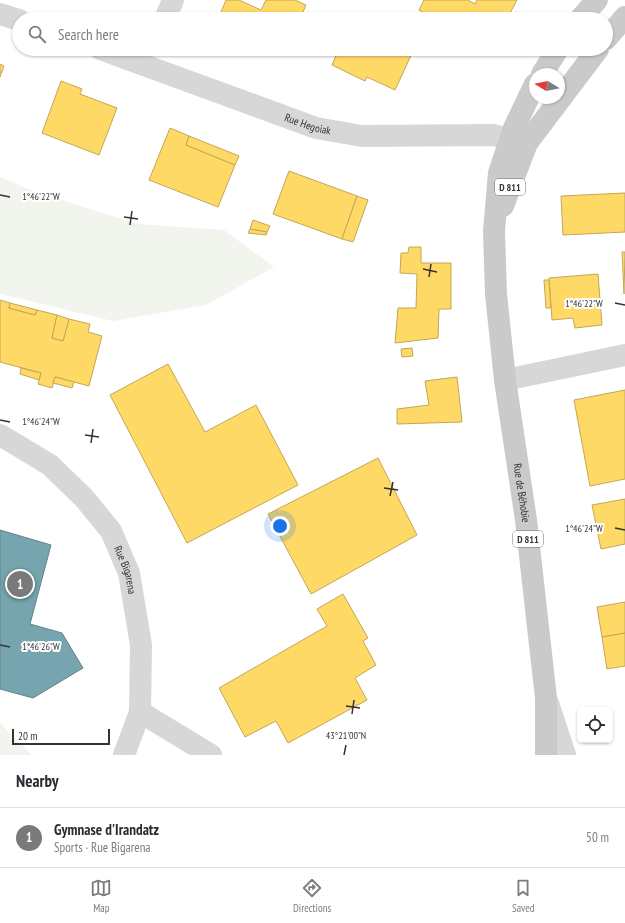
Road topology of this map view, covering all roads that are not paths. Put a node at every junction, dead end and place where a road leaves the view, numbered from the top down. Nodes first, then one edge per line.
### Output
1 (173, 0) edge
2 (597, 0) edge
3 (168, 12) edge
4 (586, 12) edge
5 (0, 14) edge
6 (625, 17) edge
7 (12, 18) edge
8 (613, 31) edge
9 (554, 56) edge
10 (592, 56) edge
11 (150, 57) edge
12 (546, 68) edge
13 (529, 104) edge
14 (519, 141) junction
15 (625, 355) edge
16 (505, 380) junction
17 (0, 435) edge
18 (546, 698) junction
19 (140, 712) junction
20 (124, 755) edge
21 (211, 755) edge
22 (546, 755) edge
23 (565, 755) edge

1 - 3 street
2 - 4 main road
5 - 7 street
6 - 8 main road
9 - 12 main road
10 - 14 main road, Rue de Béhobie / D 811
11 - 14 street, Rue Hegoiak
13 - 14 main road, Rue de Béhobie
14 - 16 main road, Rue de Béhobie / D 811
15 - 16 street
16 - 18 main road, Rue de Béhobie / D 811
17 - 19 street, Rue Bigarena
18 - 22 main road, Rue de Béhobie / D 811
18 - 23 street
19 - 20 street, Rue Bigarena
19 - 21 street

